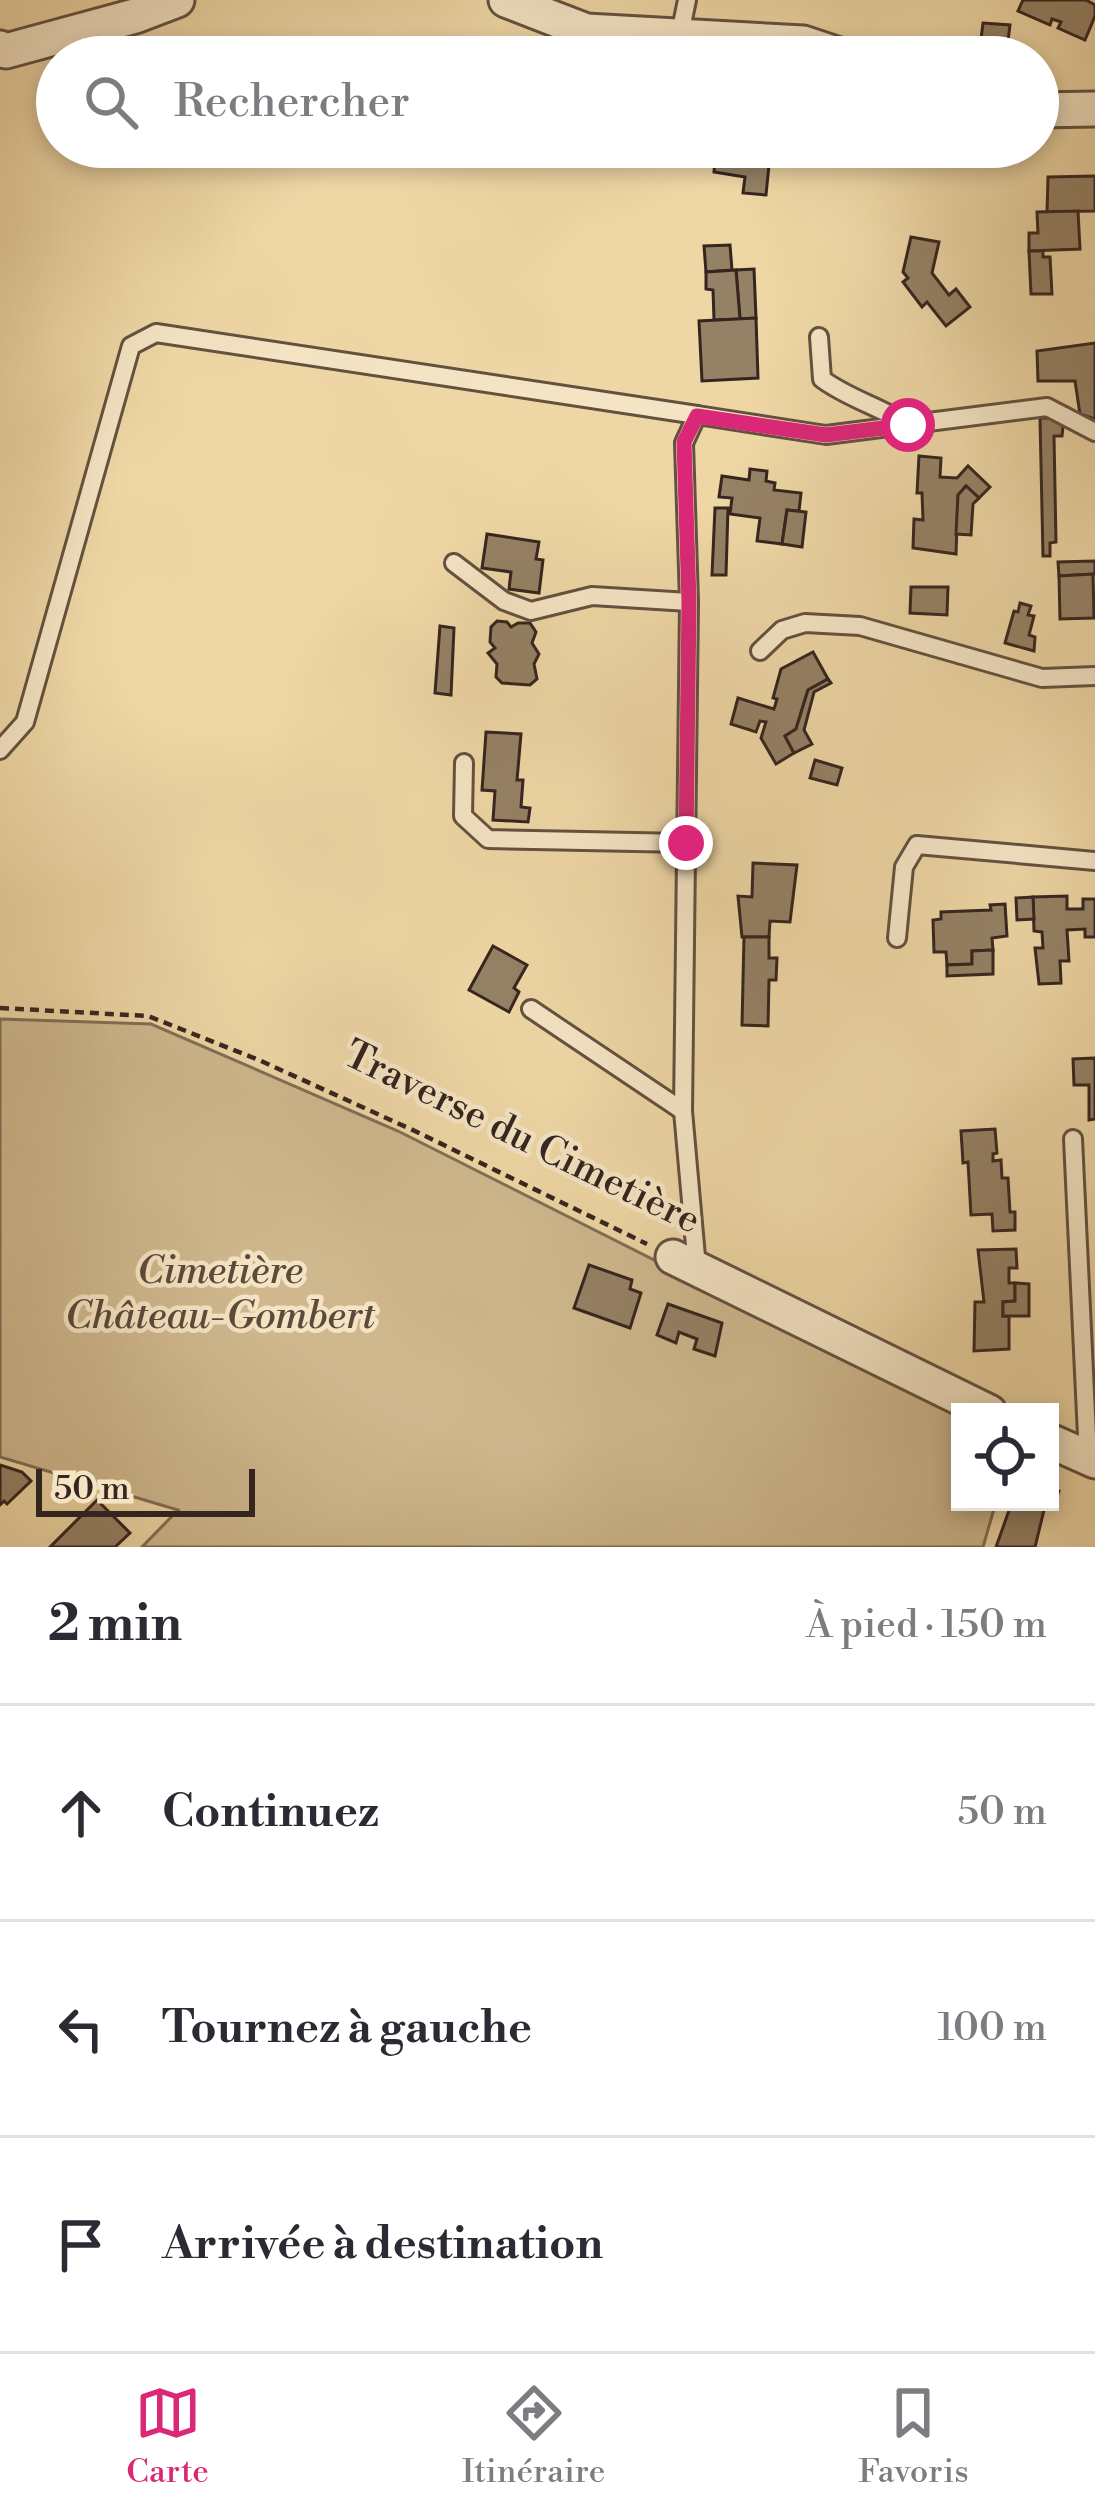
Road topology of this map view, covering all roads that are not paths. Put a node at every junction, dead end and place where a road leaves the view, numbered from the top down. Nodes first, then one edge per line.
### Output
1 (177, 0) edge
2 (506, 0) edge
3 (687, 0) edge
4 (680, 34) junction
5 (63, 36) edge
6 (707, 36) edge
7 (36, 44) edge
8 (2, 53) edge
9 (1095, 109) edge
10 (1059, 110) edge
11 (819, 337) dead end
12 (697, 416) junction
13 (908, 425) junction
14 (1095, 432) edge
15 (454, 563) dead end
16 (689, 602) junction
17 (760, 651) dead end
18 (1095, 676) edge
19 (0, 750) edge
20 (464, 763) dead end
21 (686, 843) junction
22 (1095, 861) edge
23 (897, 938) dead end
24 (531, 1009) dead end
25 (683, 1111) junction
26 (1073, 1139) dead end
27 (685, 1263) joint
28 (971, 1403) edge
29 (1059, 1445) edge
30 (1091, 1460) edge

1 - 5 street
2 - 4 street
3 - 4 lane
4 - 6 street
7 - 8 street
9 - 10 street
11 - 13 lane
12 - 13 lane
12 - 16 lane
12 - 19 lane
13 - 14 lane
15 - 16 lane
16 - 21 lane
17 - 18 lane
20 - 21 lane
21 - 25 lane
22 - 23 lane
24 - 25 lane
25 - 27 lane
26 - 30 lane
27 - 28 street, Traverse du Cimetière
29 - 30 street

